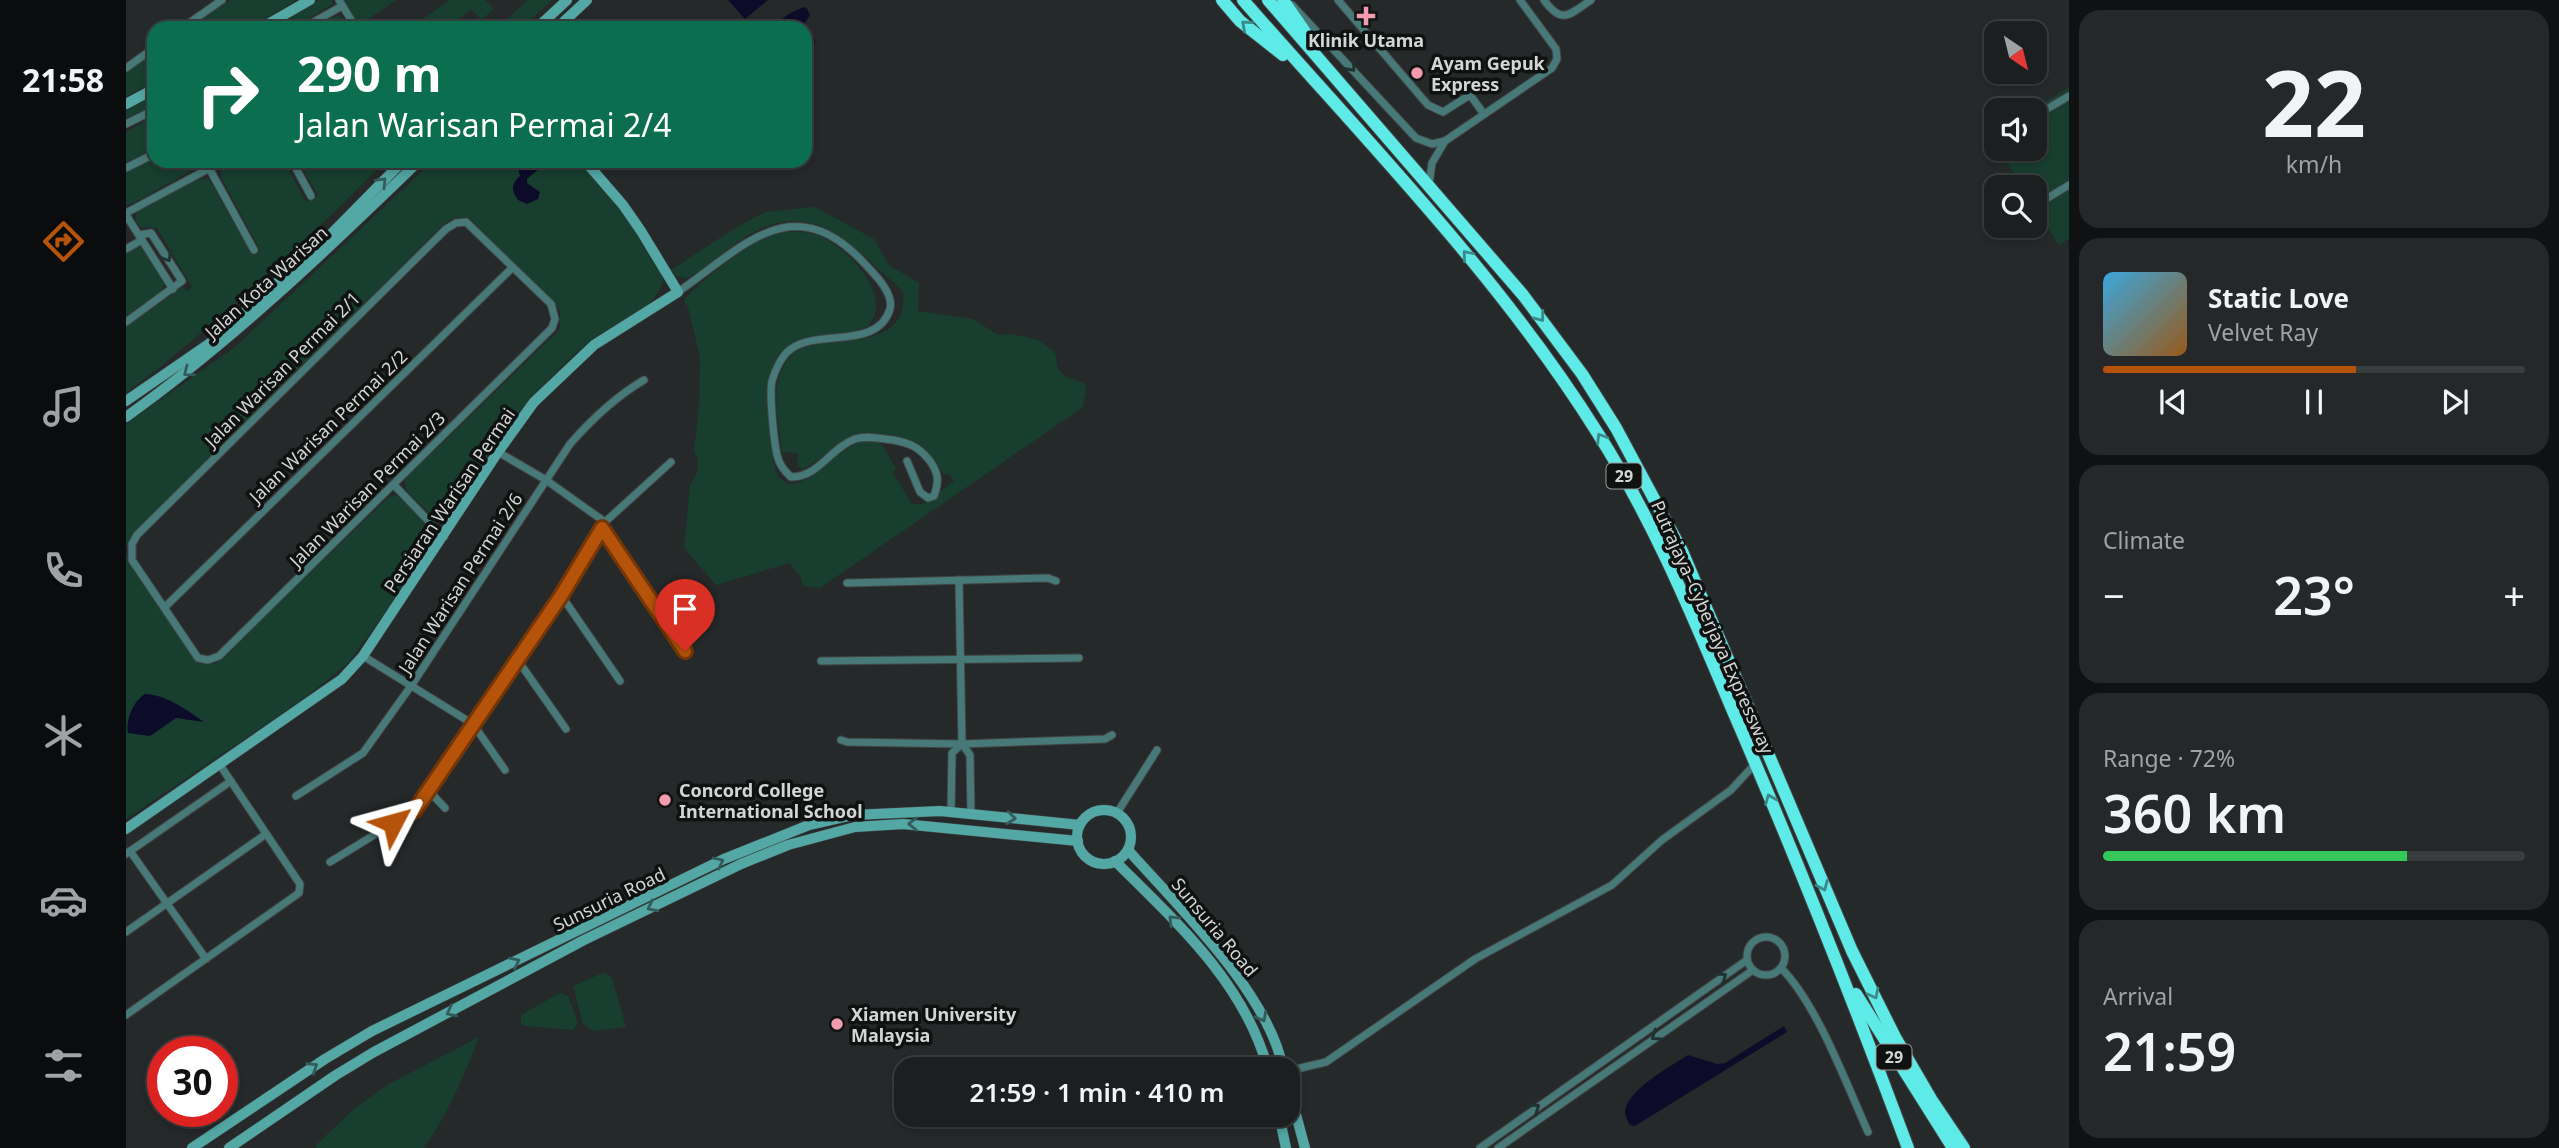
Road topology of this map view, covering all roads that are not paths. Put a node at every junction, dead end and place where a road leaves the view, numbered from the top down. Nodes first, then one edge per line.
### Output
1 (222, 0) edge
2 (310, 0) edge
3 (568, 0) edge
4 (587, 0) edge
5 (1222, 0) edge
6 (1242, 0) edge
7 (1268, 0) edge
8 (1285, 0) edge
9 (1338, 0) edge
10 (1520, 0) edge
11 (1544, 0) edge
12 (1591, 0) edge
13 (340, 3) edge
14 (192, 21) edge
15 (273, 21) edge
16 (313, 21) edge
17 (352, 21) edge
18 (545, 21) edge
19 (564, 21) edge
20 (570, 21) edge
21 (147, 53) edge
22 (126, 68) edge
23 (1333, 74) junction
24 (1310, 77) junction
25 (147, 93) edge
26 (2069, 96) edge
27 (126, 104) edge
28 (2047, 109) edge
29 (147, 114) edge
30 (1484, 114) junction
31 (126, 124) edge
32 (1445, 141) junction
33 (147, 158) edge
34 (126, 168) edge
35 (209, 168) joint
36 (296, 168) edge
37 (395, 168) edge
38 (412, 168) edge
39 (591, 168) edge
40 (2069, 185) edge
41 (1428, 187) junction
42 (311, 196) dead end
43 (2047, 198) edge
44 (126, 214) edge
45 (141, 237) junction
46 (126, 249) edge
47 (254, 250) dead end
48 (512, 268) junction
49 (173, 289) junction
50 (678, 292) junction
51 (126, 322) edge
52 (644, 380) dead end
53 (126, 401) edge
54 (126, 417) edge
55 (498, 452) junction
56 (907, 461) dead end
57 (671, 462) dead end
58 (546, 480) junction
59 (394, 485) junction
60 (604, 525) junction
61 (444, 537) junction
62 (959, 580) junction
63 (1056, 581) dead end
64 (847, 583) dead end
65 (561, 596) junction
66 (165, 607) junction
67 (685, 651) dead end
68 (363, 656) junction
69 (1079, 658) dead end
70 (517, 659) junction
71 (961, 659) junction
72 (821, 661) dead end
73 (620, 681) dead end
74 (411, 686) junction
75 (473, 724) junction
76 (566, 729) dead end
77 (1112, 735) dead end
78 (841, 740) dead end
79 (962, 744) junction
80 (1157, 750) dead end
81 (1756, 764) junction
82 (220, 765) junction
83 (505, 769) dead end
84 (231, 781) junction
85 (428, 790) junction
86 (296, 796) dead end
87 (445, 808) dead end
88 (951, 812) junction
89 (1117, 813) junction
90 (971, 814) junction
91 (1080, 825) junction
92 (126, 829) edge
93 (266, 834) junction
94 (1078, 841) junction
95 (1128, 850) junction
96 (128, 853) edge
97 (1115, 861) junction
98 (330, 862) dead end
99 (167, 903) junction
100 (126, 932) edge
101 (206, 959) junction
102 (1747, 960) junction
103 (1838, 964) junction
104 (1781, 968) junction
105 (1753, 970) junction
106 (126, 1015) edge
107 (1264, 1057) edge
108 (1282, 1057) edge
109 (1300, 1067) edge
110 (1931, 1099) junction
111 (1300, 1122) edge
112 (1282, 1127) edge
113 (1868, 1132) dead end
114 (192, 1148) edge
115 (229, 1148) edge
116 (1286, 1148) edge
117 (1307, 1148) edge
118 (1480, 1148) edge
119 (1498, 1148) edge
120 (1908, 1148) edge
121 (1953, 1148) edge
122 (1964, 1148) edge
123 (1973, 1148) edge

1 - 14 street
2 - 15 street
3 - 18 street
4 - 19 street
4 - 20 street
24 -> 5 highway
6 - 24 highway, Putrajaya–Cyberjaya Expressway / 29
7 - 23 highway, Putrajaya–Cyberjaya Expressway / 29
8 - 23 highway
8 -> 32 street
9 - 30 street
10 - 30 street
11 - 12 street
13 - 16 street
13 - 17 street
21 - 22 street
23 - 41 highway, Putrajaya–Cyberjaya Expressway / 29
81 -> 24 highway, Putrajaya–Cyberjaya Expressway / 29
25 - 27 street
26 - 28 street
29 - 31 street
30 - 32 street
32 - 41 street
33 - 34 street
35 - 44 street
35 - 47 street
36 - 42 street
53 -> 37 street, Jalan Kota Warisan
38 -> 54 street, Jalan Kota Warisan
39 - 50 street
40 - 43 street
41 -> 110 highway, Putrajaya–Cyberjaya Expressway / 29
44 - 45 street
45 - 46 street
45 - 49 street
45 -> 49 street
48 - 59 street, Jalan Warisan Permai 2/3
48 - 66 street, Jalan Warisan Permai 2/2
48 - 66 street, Jalan Warisan Permai 2/1
49 - 51 street
50 - 55 street, Persiaran Warisan Permai
50 - 56 street
52 - 58 street, Jalan Warisan Permai 2/6
55 - 58 street
55 - 61 street, Persiaran Warisan Permai
57 - 60 street
58 - 60 street
58 - 74 street, Jalan Warisan Permai 2/6
59 - 61 street
59 - 66 street, Jalan Warisan Permai 2/3
60 - 65 street
60 - 67 street
61 - 68 street, Persiaran Warisan Permai
62 - 63 street
62 - 64 street
62 - 71 street
65 - 70 street
65 - 73 street
68 - 74 street
68 - 82 street, Persiaran Warisan Permai
69 - 71 street
70 - 75 street
70 - 76 street
71 - 72 street
71 - 79 street
74 - 75 street
74 - 86 street, Jalan Warisan Permai 2/6
75 - 83 street
75 - 85 street
77 - 79 street
78 - 79 street
79 - 88 street
79 - 90 street
80 - 89 street
103 -> 81 highway, Putrajaya–Cyberjaya Expressway / 29
81 - 109 street
82 - 84 street
82 - 92 street, Persiaran Warisan Permai
84 - 93 street
84 - 96 street
85 - 87 street
85 - 98 street
88 - 90 street, Sunsuria Road
114 -> 88 street, Sunsuria Road
89 - 91 street
89 - 95 street
90 -> 91 street, Sunsuria Road
91 - 94 street
93 - 99 street
93 - 101 street
94 - 97 street
94 -> 115 street, Sunsuria Road
95 - 97 street
95 -> 108 street, Sunsuria Road
96 - 99 street
107 -> 97 street
99 - 100 street
99 - 101 street
101 - 106 street
102 - 104 street
102 - 105 street
118 -> 102 street
103 - 120 highway
103 - 121 highway, Putrajaya–Cyberjaya Expressway / 29
104 - 105 street
104 - 113 street
105 -> 119 street
110 - 122 highway, Putrajaya–Cyberjaya Expressway / 29
110 - 123 highway
111 - 117 street
112 - 116 street

